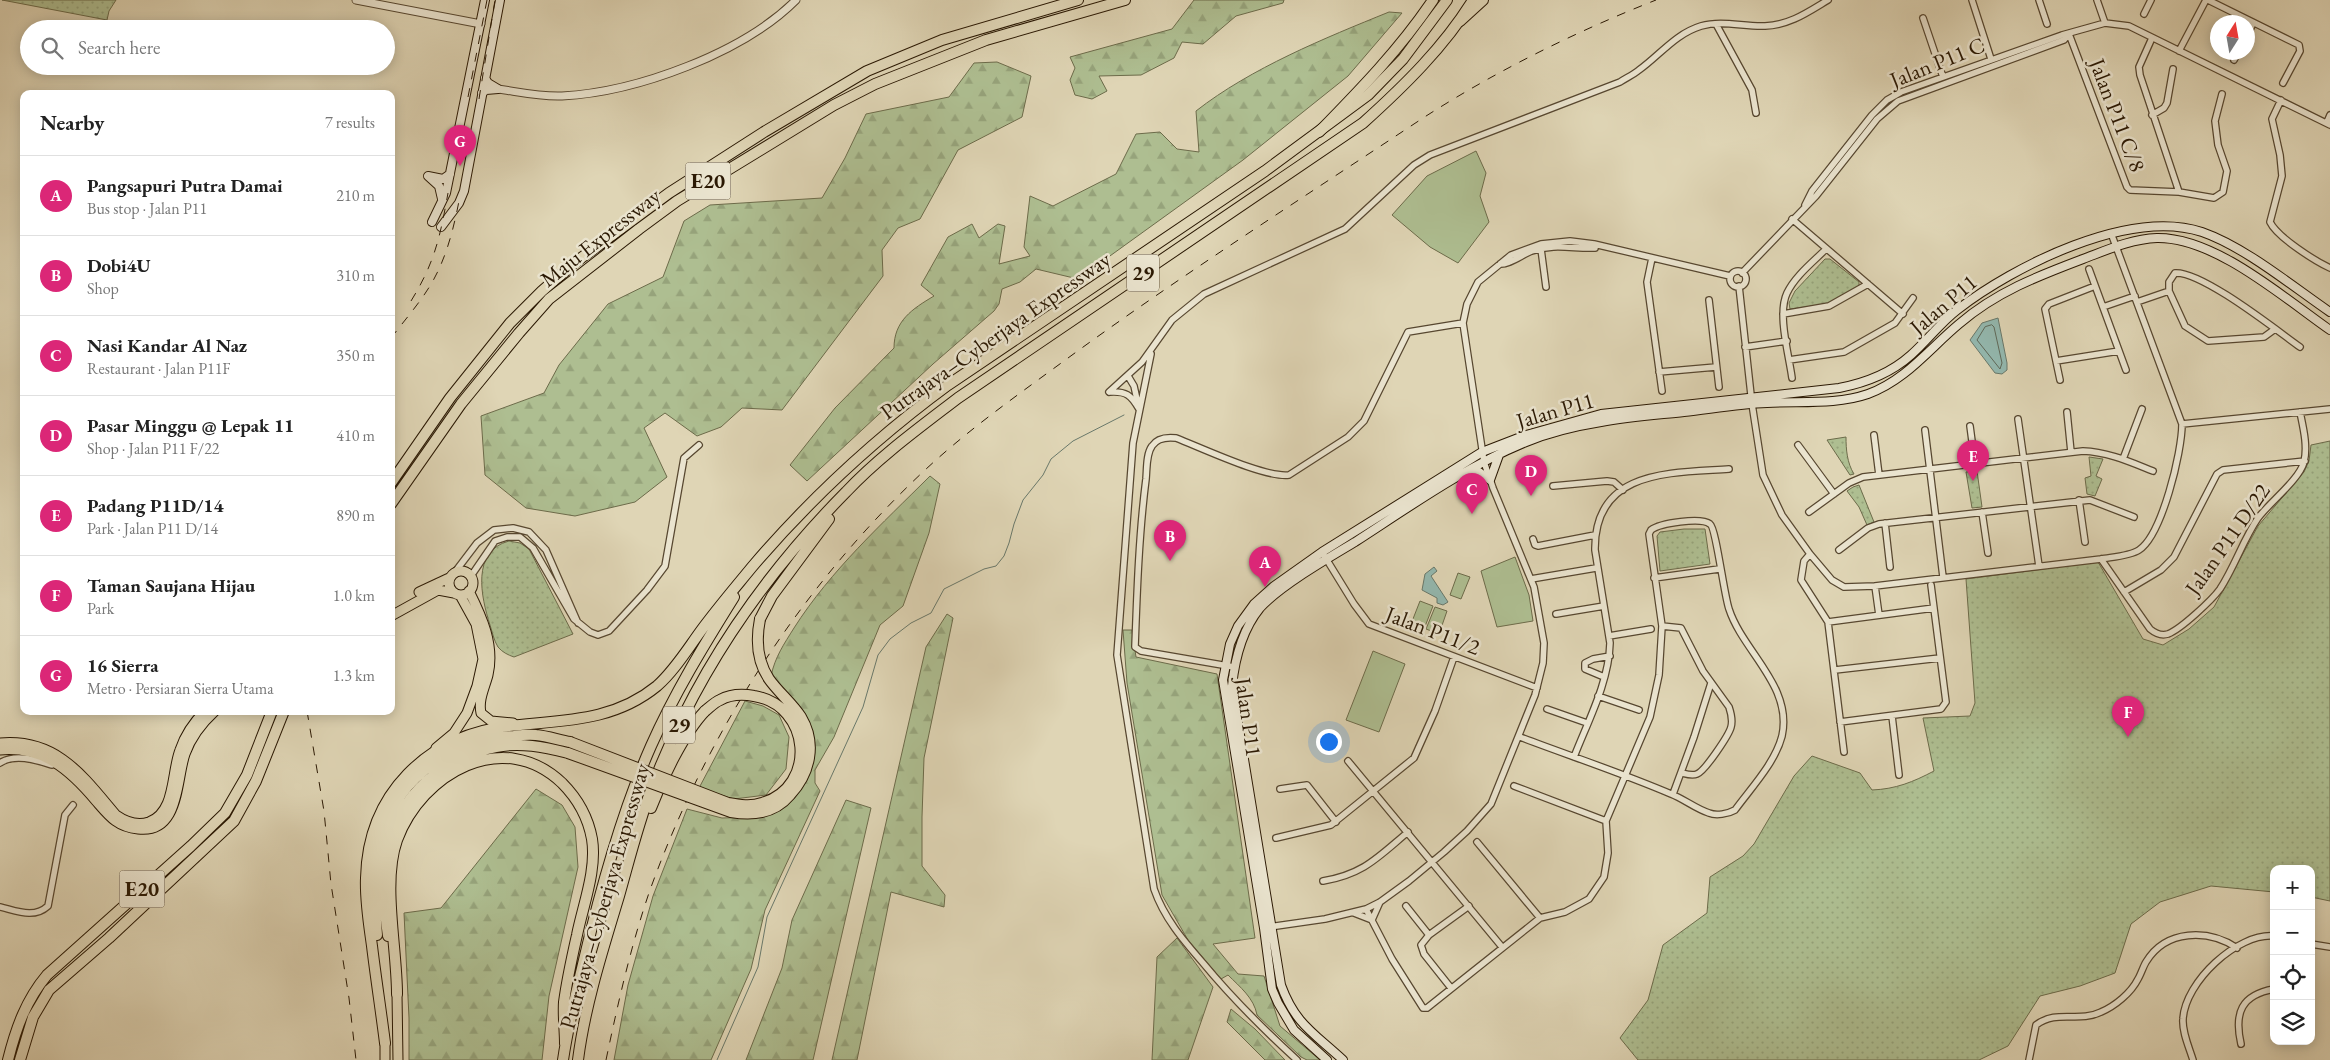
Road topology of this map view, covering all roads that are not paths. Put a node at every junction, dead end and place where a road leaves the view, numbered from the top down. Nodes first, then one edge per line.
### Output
1 (356, 0) edge
2 (485, 0) edge
3 (500, 0) edge
4 (796, 0) edge
5 (1078, 0) edge
6 (1125, 0) edge
7 (1433, 0) edge
8 (1447, 0) edge
9 (1472, 0) edge
10 (1483, 0) edge
11 (1828, 0) edge
12 (1972, 0) edge
13 (2039, 0) edge
14 (2097, 0) edge
15 (2151, 0) edge
16 (2207, 0) edge
17 (2144, 14) dead end
18 (2238, 15) edge
19 (1923, 18) dead end
20 (1460, 21) junction
21 (2105, 23) junction
22 (2255, 23) edge
23 (481, 24) junction
24 (1716, 24) junction
25 (2047, 24) dead end
26 (2069, 34) junction
27 (2152, 38) junction
28 (2179, 51) junction
29 (1991, 59) junction
30 (2174, 69) dead end
31 (1943, 77) junction
32 (485, 78) junction
33 (2283, 83) dead end
34 (498, 89) junction
35 (482, 93) junction
36 (2222, 94) dead end
37 (2281, 100) junction
38 (1756, 113) dead end
39 (2152, 115) junction
40 (2330, 115) edge
41 (2328, 124) edge
42 (1319, 132) junction
43 (450, 174) junction
44 (2179, 192) junction
45 (442, 201) junction
46 (1806, 205) junction
47 (1792, 219) junction
48 (2111, 233) junction
49 (1597, 247) junction
50 (2115, 247) junction
51 (1541, 249) junction
52 (1826, 249) junction
53 (1652, 258) junction
54 (1500, 264) junction
55 (2330, 268) edge
56 (2089, 269) dead end
57 (1742, 273) junction
58 (1730, 276) junction
59 (1868, 284) junction
60 (1739, 286) junction
61 (2095, 286) junction
62 (1546, 287) dead end
63 (2169, 291) junction
64 (1913, 298) dead end
65 (2136, 299) junction
66 (1709, 300) dead end
67 (2103, 307) junction
68 (2330, 312) edge
69 (1783, 314) junction
70 (1903, 314) junction
71 (1463, 323) junction
72 (2275, 329) junction
73 (2330, 330) edge
74 (1786, 341) junction
75 (1745, 346) junction
76 (2300, 347) dead end
77 (2120, 351) junction
78 (1151, 352) junction
79 (1789, 360) junction
80 (2056, 360) junction
81 (1716, 368) junction
82 (2126, 370) dead end
83 (1659, 372) junction
84 (1128, 376) junction
85 (1792, 378) dead end
86 (2060, 380) dead end
87 (1719, 387) dead end
88 (1662, 391) dead end
89 (1751, 401) junction
90 (1139, 408) junction
91 (2142, 409) dead end
92 (2330, 409) edge
93 (2067, 412) dead end
94 (2300, 412) junction
95 (2018, 419) dead end
96 (2182, 424) junction
97 (1970, 426) dead end
98 (1925, 430) dead end
99 (1874, 435) dead end
100 (699, 445) dead end
101 (1798, 445) dead end
102 (892, 450) junction
103 (1482, 452) junction
104 (2071, 452) junction
105 (1499, 454) junction
106 (2023, 459) junction
107 (2123, 459) junction
108 (2305, 461) junction
109 (1484, 462) junction
110 (1975, 464) junction
111 (1929, 468) junction
112 (1729, 469) dead end
113 (1469, 471) junction
114 (2153, 471) dead end
115 (1879, 475) junction
116 (395, 478) edge
117 (1490, 480) junction
118 (1552, 486) dead end
119 (1623, 490) junction
120 (1834, 494) junction
121 (395, 498) edge
122 (2079, 500) junction
123 (2030, 506) junction
124 (1809, 512) dead end
125 (1982, 512) junction
126 (1934, 517) junction
127 (2134, 517) dead end
128 (1885, 523) junction
129 (1595, 535) junction
130 (1533, 539) dead end
131 (2085, 542) dead end
132 (1839, 550) dead end
133 (1988, 553) dead end
134 (1810, 554) junction
135 (1324, 556) junction
136 (2102, 559) junction
137 (753, 566) junction
138 (2039, 566) junction
139 (1890, 567) dead end
140 (1596, 568) junction
141 (1719, 568) junction
142 (452, 575) junction
143 (471, 576) junction
144 (1943, 577) junction
145 (1654, 578) junction
146 (1531, 579) junction
147 (1931, 585) dead end
148 (1874, 586) junction
149 (469, 591) junction
150 (2124, 592) junction
151 (457, 594) junction
152 (1604, 606) junction
153 (395, 608) edge
154 (1934, 608) junction
155 (395, 614) edge
156 (1556, 614) dead end
157 (1879, 615) junction
158 (1828, 622) junction
159 (578, 623) junction
160 (1662, 626) junction
161 (1650, 629) dead end
162 (1609, 636) junction
163 (1610, 656) junction
164 (1454, 657) junction
165 (1940, 658) junction
166 (1224, 665) junction
167 (1234, 666) junction
168 (1835, 670) junction
169 (1604, 677) junction
170 (1711, 683) junction
171 (1537, 688) junction
172 (1598, 696) junction
173 (1547, 709) dead end
174 (1639, 710) dead end
175 (202, 715) edge
176 (210, 715) edge
177 (271, 715) edge
178 (282, 715) edge
179 (1892, 716) junction
180 (1840, 722) junction
181 (1587, 723) junction
182 (534, 724) junction
183 (1520, 737) junction
184 (0, 743) edge
185 (569, 747) junction
186 (0, 750) edge
187 (1844, 752) dead end
188 (1574, 757) junction
189 (421, 761) junction
190 (1348, 761) dead end
191 (0, 763) edge
192 (68, 771) junction
193 (1682, 773) junction
194 (1899, 775) dead end
195 (1625, 776) junction
196 (1514, 786) dead end
197 (1280, 789) dead end
198 (1374, 791) junction
199 (1673, 794) junction
200 (73, 805) dead end
201 (1606, 821) junction
202 (1336, 822) junction
203 (1408, 832) junction
204 (1276, 838) dead end
205 (1477, 842) dead end
206 (1432, 861) junction
207 (1324, 881) dead end
208 (621, 889) junction
209 (1380, 902) junction
210 (1406, 906) dead end
211 (1469, 906) junction
212 (0, 908) edge
213 (1366, 909) junction
214 (1354, 913) junction
215 (1540, 918) junction
216 (1372, 920) junction
217 (1268, 927) junction
218 (1429, 935) junction
219 (2270, 936) edge
220 (2315, 945) edge
221 (1502, 947) junction
222 (2330, 947) edge
223 (2237, 948) junction
224 (1451, 988) junction
225 (2270, 989) edge
226 (397, 994) junction
227 (385, 1043) junction
228 (565, 1044) junction
229 (2241, 1044) dead end
230 (8, 1060) edge
231 (20, 1060) edge
232 (384, 1060) edge
233 (398, 1060) edge
234 (563, 1060) edge
235 (578, 1060) edge
236 (1297, 1060) edge
237 (1327, 1060) edge
238 (1343, 1060) edge
239 (2028, 1060) edge
240 (2193, 1060) edge

1 - 23 street
2 - 23 main road
3 - 32 main road
4 - 34 street
5 - 116 highway, Maju Expressway / E20
6 - 121 highway, Maju Expressway / E20
7 - 42 highway
8 - 42 highway, Putrajaya–Cyberjaya Expressway / 29
9 - 20 highway, Putrajaya–Cyberjaya Expressway / 29
10 - 20 highway
11 - 24 street
12 - 29 street
13 - 25 street
14 - 21 street
15 - 17 street
16 - 18 street
16 - 28 street
19 - 31 street
20 - 102 highway, Putrajaya–Cyberjaya Expressway / 29
21 - 26 street, Jalan P11 C
21 - 27 street, Jalan P11 C
22 - 33 street
23 - 43 main road
24 - 38 street
24 - 78 street
26 - 29 street, Jalan P11 C
26 - 44 street, Jalan P11 C/8
26 - 46 street, Jalan P11 C
27 - 28 street, Jalan P11 C
27 - 39 street
28 - 37 street, Jalan P11 C
29 - 31 street, Jalan P11 C
30 - 39 street
31 - 46 street, Jalan P11 C
32 - 34 main road
32 - 35 main road
34 - 35 main road
35 - 45 main road
36 - 44 street, Jalan P11 C/8
37 - 41 street, Jalan P11 C
37 - 55 street
39 - 44 street
40 - 41 street
42 - 137 highway, Putrajaya–Cyberjaya Expressway / 29
43 - 45 main road
43 - 45 main road
46 - 47 street, Jalan P11 C
47 - 52 street
47 - 57 street, Jalan P11 C
48 - 50 street
48 - 68 main road, Jalan P11
48 - 89 main road, Jalan P11
49 - 51 street
49 - 53 street
49 - 54 street
50 - 65 street
50 - 73 main road, Jalan P11
50 - 89 main road, Jalan P11
51 - 54 street
51 - 62 street
52 - 59 street
52 - 69 street
53 - 58 street
53 - 83 street
54 - 71 street
56 - 61 street
57 - 58 street
57 - 60 street
58 - 60 street
59 - 69 street
59 - 70 street
60 - 75 street
61 - 67 street
61 - 80 street
63 - 65 street
63 - 72 street
63 - 72 street
64 - 70 street
65 - 67 street
65 - 96 street
66 - 81 street
67 - 77 street
69 - 74 street
70 - 79 street
71 - 103 street
71 - 166 street
72 - 76 street
74 - 75 street
74 - 79 street
75 - 89 street
77 - 80 street
77 - 82 street
78 - 84 street
78 - 90 street
79 - 85 street
80 - 86 street
81 - 83 street
81 - 87 street
83 - 88 street
84 - 90 street
84 - 90 street
89 - 103 main road, Jalan P11
89 - 105 main road, Jalan P11
89 - 134 street
90 - 236 street
91 - 107 street
92 - 94 street
93 - 104 street
94 - 96 street
94 - 108 street
95 - 106 street
96 - 136 street
97 - 110 street
98 - 111 street
99 - 115 street
100 - 159 street
101 - 120 street
102 - 185 highway, bridge
102 - 208 highway, Putrajaya–Cyberjaya Expressway / 29
103 - 109 street
103 - 135 main road, Jalan P11
104 - 106 street
104 - 107 street
105 - 109 main road, Jalan P11
105 - 117 main road
106 - 110 street
106 - 123 street
107 - 114 street
108 - 150 street
108 - 150 street, Jalan P11 D/22
109 - 113 main road, Jalan P11
109 - 117 street
110 - 111 street
111 - 115 street
111 - 126 street
112 - 119 street
113 - 117 main road
113 - 135 main road, Jalan P11
115 - 120 street
117 - 146 street
118 - 119 street
119 - 129 street
120 - 124 street
122 - 123 street
122 - 127 street
122 - 131 street
123 - 125 street
123 - 138 street
125 - 126 street
125 - 133 street
126 - 128 street
126 - 144 street
128 - 132 street
128 - 139 street
129 - 130 street
129 - 140 street
134 - 148 street
134 - 158 street
135 - 164 street, Jalan P11/2
135 - 166 main road, Jalan P11
135 - 167 main road, Jalan P11
136 - 138 street
136 - 150 street, Jalan P11 D/22
137 - 182 highway
137 - 228 highway, Putrajaya–Cyberjaya Expressway / 29
138 - 144 street
140 - 146 street
140 - 152 street
141 - 145 street
141 - 145 street
141 - 199 street
142 - 143 main road
142 - 151 main road
142 - 153 main road
142 - 159 street
143 - 149 main road
143 - 159 street
144 - 148 street
145 - 160 street
146 - 171 street
147 - 154 street
148 - 157 street
149 - 151 main road
149 - 182 main road
151 - 155 main road
151 - 189 main road
152 - 156 street
152 - 162 street
154 - 157 street
154 - 165 street
157 - 158 street
158 - 168 street
160 - 170 street
160 - 195 street
161 - 162 street
162 - 163 street
163 - 169 street
163 - 169 street
164 - 171 street, Jalan P11/2
164 - 198 street
165 - 168 street
165 - 179 street
166 - 167 street
166 - 217 main road, Jalan P11
167 - 217 main road, Jalan P11
168 - 180 street
169 - 172 street
170 - 193 street
170 - 193 street
171 - 183 street
172 - 174 street
172 - 181 street
173 - 181 street
175 - 184 main road
176 - 192 main road
177 - 230 highway, E20
178 - 231 highway, E20
179 - 180 street
179 - 194 street
180 - 187 street
181 - 188 street
182 - 189 highway
183 - 188 street
183 - 206 street
185 - 208 highway, bridge
185 - 226 highway
185 - 227 highway
186 - 192 main road
188 - 195 street
189 - 227 highway
190 - 198 street
191 - 192 street
193 - 199 street
195 - 199 street
195 - 201 street
196 - 201 street
197 - 202 street
198 - 202 street
198 - 203 street
200 - 212 street
201 - 215 street
202 - 204 street
203 - 206 street
203 - 207 street
205 - 215 street
206 - 209 street
206 - 211 street
208 - 235 highway, Putrajaya–Cyberjaya Expressway / 29
209 - 213 street
209 - 216 street
210 - 218 street
211 - 218 street
211 - 221 street
213 - 214 street
213 - 216 street
214 - 216 street
214 - 217 street
215 - 221 street
216 - 224 street
217 - 237 main road, Jalan P11
217 - 238 main road, Jalan P11
218 - 224 street
219 - 223 street
220 - 222 street
221 - 224 street
223 - 239 street
223 - 240 street
225 - 229 street
226 - 228 highway
226 - 233 main road
227 - 232 main road
228 - 234 highway, Putrajaya–Cyberjaya Expressway / 29

